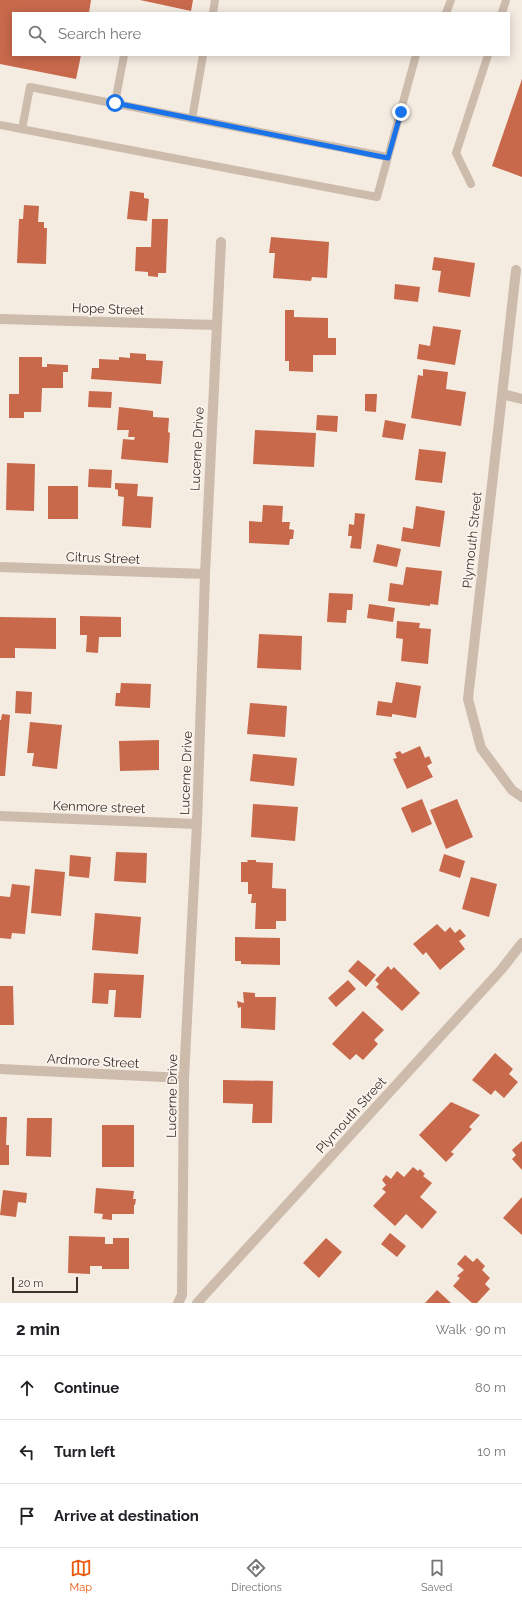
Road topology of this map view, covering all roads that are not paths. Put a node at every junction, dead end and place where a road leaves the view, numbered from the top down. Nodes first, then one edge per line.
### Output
1 (215, 0) edge
2 (451, 0) edge
3 (506, 0) edge
4 (212, 12) edge
5 (446, 12) edge
6 (502, 12) edge
7 (124, 56) edge
8 (203, 56) edge
9 (416, 56) edge
10 (488, 56) edge
11 (115, 103) junction
12 (192, 119) junction
13 (0, 125) edge
14 (22, 129) junction
15 (388, 158) junction
16 (471, 184) dead end
17 (220, 242) dead end
18 (516, 270) dead end
19 (0, 319) edge
20 (216, 325) junction
21 (502, 394) junction
22 (522, 399) edge
23 (0, 567) edge
24 (205, 574) junction
25 (522, 797) edge
26 (0, 816) edge
27 (197, 824) junction
28 (522, 943) edge
29 (0, 1069) edge
30 (184, 1078) junction
31 (178, 1303) edge
32 (197, 1303) edge

1 - 4 lane
2 - 5 lane
3 - 6 lane
7 - 11 lane
8 - 12 lane
9 - 15 lane
10 - 16 lane
11 - 12 lane
11 - 14 lane
12 - 15 lane
13 - 14 lane
14 - 15 lane
17 - 20 street, Lucerne Drive
18 - 21 street, Plymouth Street
19 - 20 street, Hope Street
20 - 24 street, Lucerne Drive
21 - 22 street
21 - 25 street, Plymouth Street
23 - 24 street, Citrus Street
24 - 27 street, Lucerne Drive
26 - 27 street, Kenmore street
27 - 30 street, Lucerne Drive
28 - 32 street, Plymouth Street
29 - 30 street, Ardmore Street
30 - 31 street, Lucerne Drive

